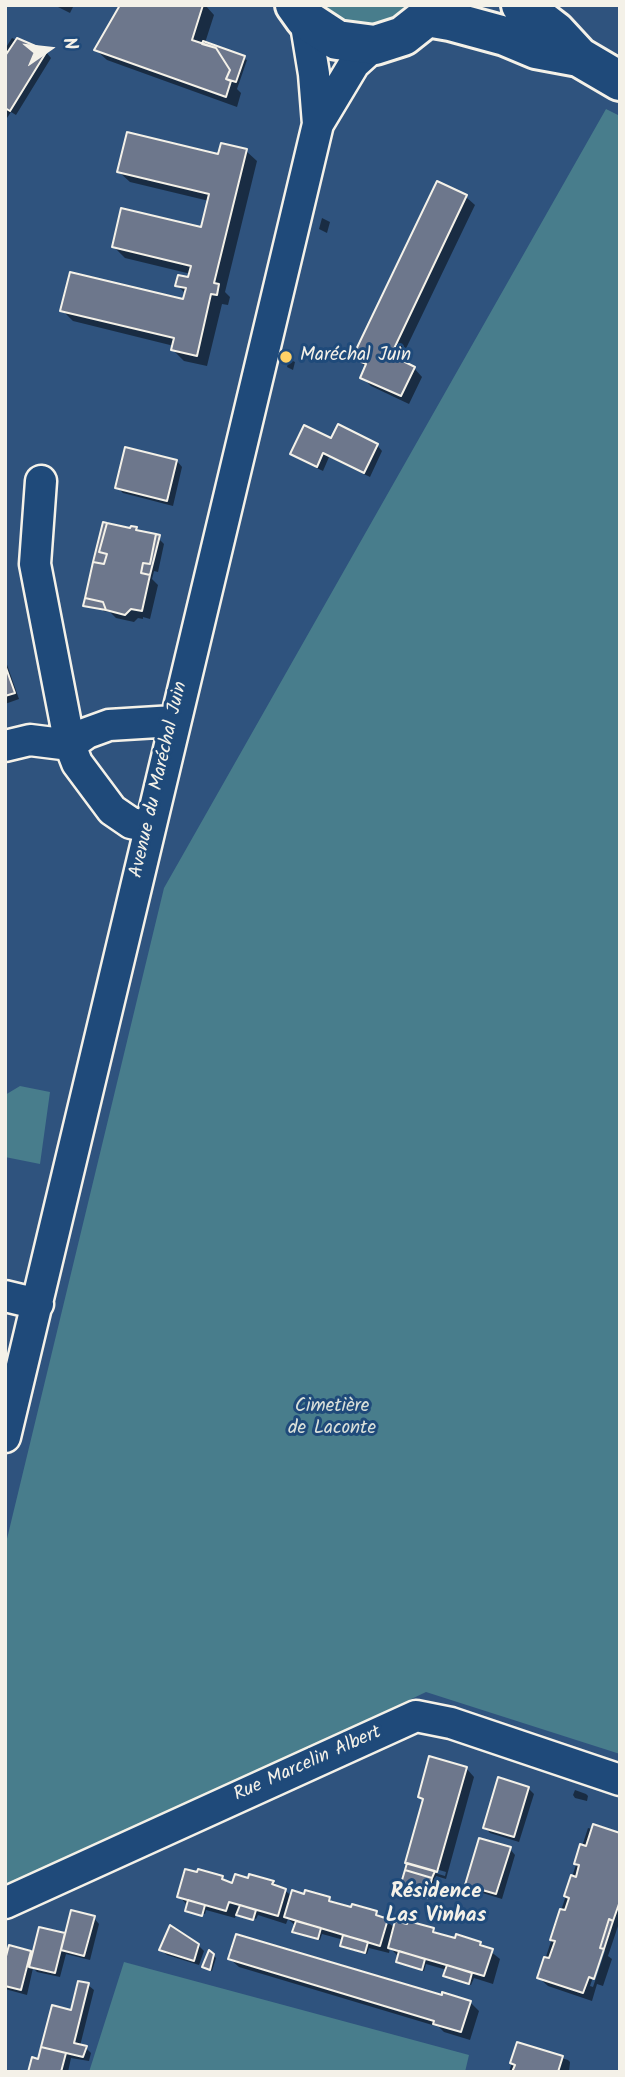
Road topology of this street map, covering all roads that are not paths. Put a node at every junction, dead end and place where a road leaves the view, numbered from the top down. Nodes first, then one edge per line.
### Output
1 (521, 5) edge
2 (430, 11) edge
3 (300, 12) edge
4 (374, 45) junction
5 (579, 57) junction
6 (620, 81) edge
7 (317, 124) junction
8 (41, 481) dead end
9 (174, 721) junction
10 (70, 745) junction
11 (5, 746) edge
12 (149, 827) junction
13 (5, 1296) edge
14 (38, 1304) junction
15 (5, 1437) edge
16 (620, 1780) edge
17 (5, 1903) edge

1 - 5 street
2 - 4 street
2 - 5 street
3 - 4 street
3 - 7 street, Avenue du Maréchal Juin
4 - 7 street, Avenue du Maréchal Juin
5 - 6 street
7 - 9 street, Avenue du Maréchal Juin
8 - 10 street
9 - 10 street
9 - 12 street, Avenue du Maréchal Juin
10 - 11 street
10 - 12 street
12 - 14 street, Avenue du Maréchal Juin
13 - 14 street
14 - 15 street, Avenue du Maréchal Juin
16 - 17 street, Rue Marcelin Albert

